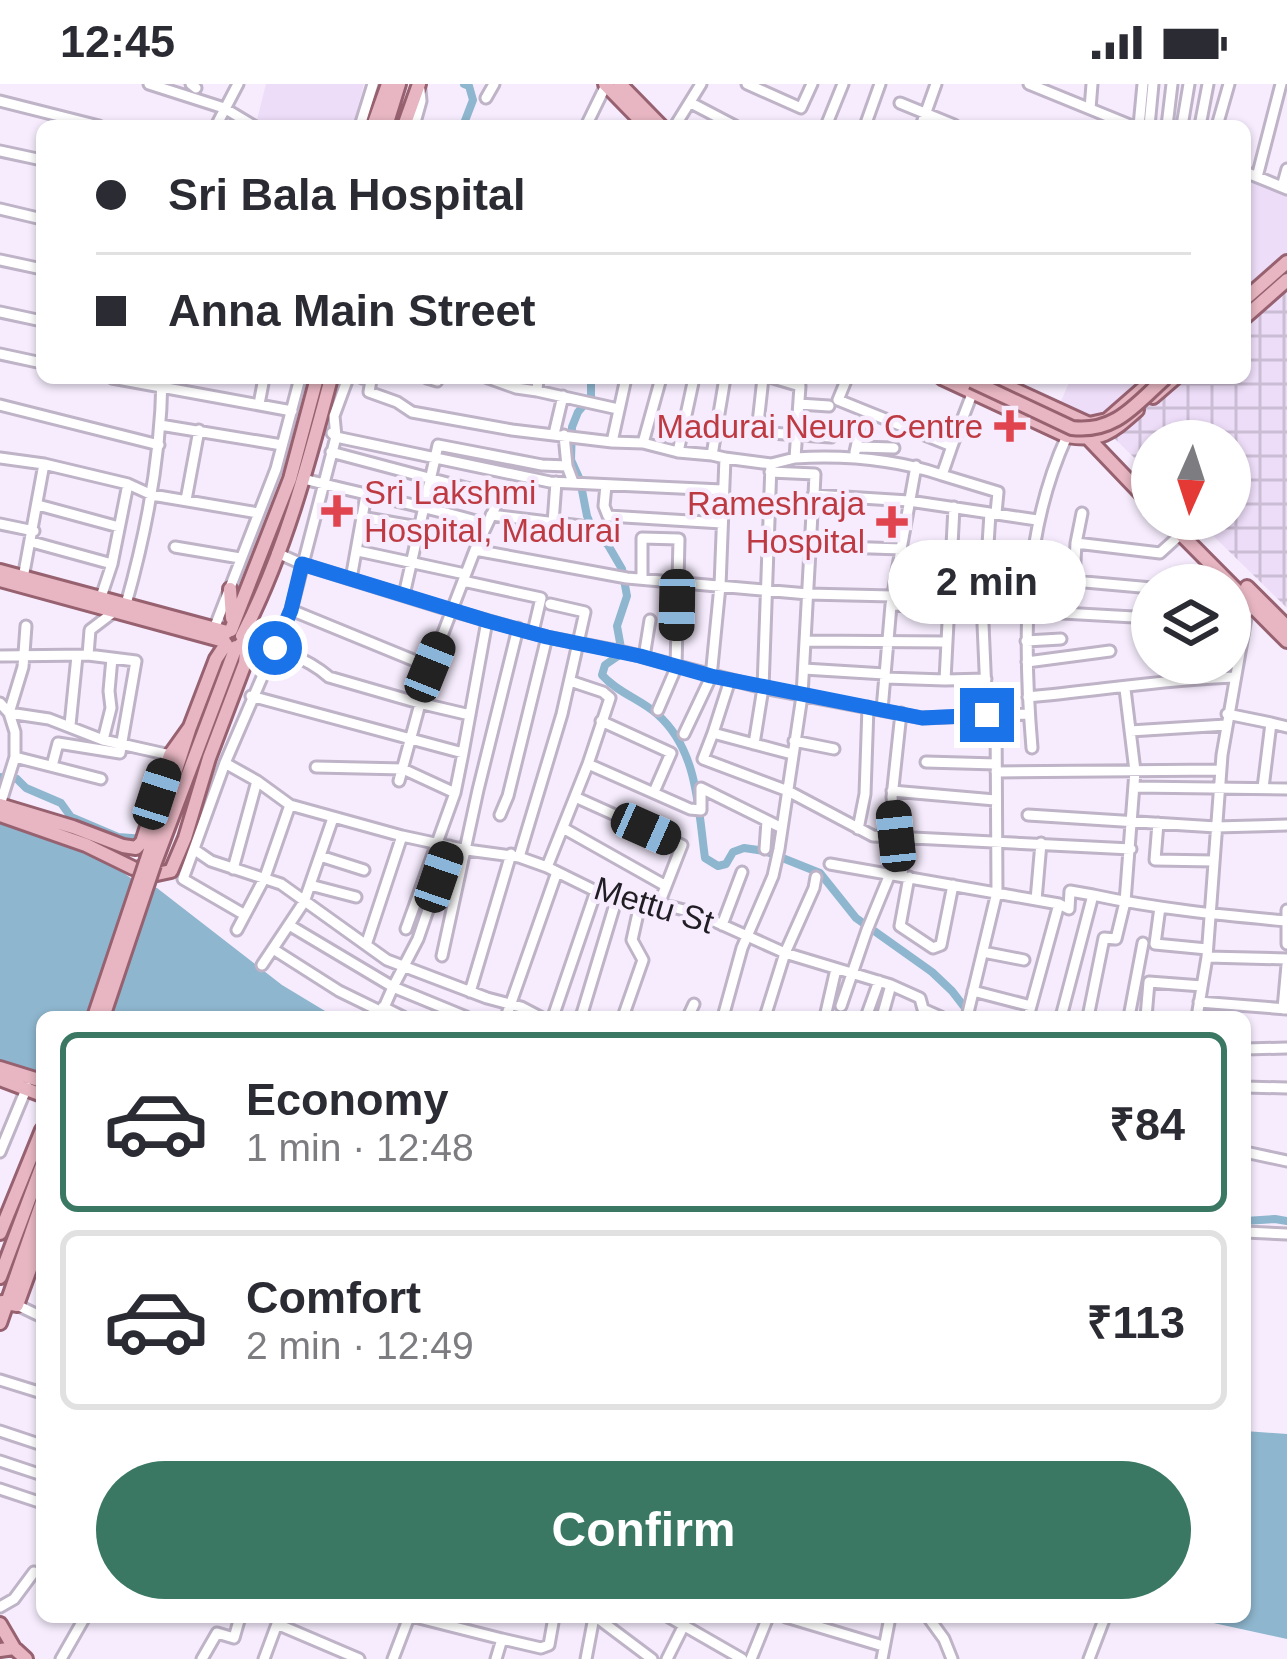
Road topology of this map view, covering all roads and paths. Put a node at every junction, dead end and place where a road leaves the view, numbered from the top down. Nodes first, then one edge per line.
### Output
1 (148, 84) edge
2 (238, 84) edge
3 (373, 84) edge
4 (388, 84) edge
5 (399, 84) edge
6 (416, 84) edge
7 (494, 84) edge
8 (606, 84) edge
9 (620, 84) edge
10 (700, 84) edge
11 (746, 84) edge
12 (812, 84) edge
13 (843, 84) edge
14 (880, 84) edge
15 (936, 84) edge
16 (1029, 84) edge
17 (1093, 84) edge
18 (1143, 84) edge
19 (1154, 84) edge
20 (1172, 84) edge
21 (1189, 84) edge
22 (1208, 84) edge
23 (1229, 84) edge
24 (1281, 84) edge
25 (194, 88) edge
26 (1059, 90) edge
27 (486, 98) dead end
28 (0, 101) edge
29 (691, 103) junction
30 (900, 103) dead end
31 (224, 108) junction
32 (1090, 109) junction
33 (926, 114) junction
34 (75, 120) edge
35 (219, 120) edge
36 (244, 120) edge
37 (362, 120) edge
38 (376, 120) edge
39 (388, 120) edge
40 (402, 120) edge
41 (416, 120) edge
42 (589, 120) edge
43 (640, 120) edge
44 (655, 120) edge
45 (679, 120) edge
46 (724, 120) edge
47 (828, 120) edge
48 (868, 120) edge
49 (924, 120) edge
50 (941, 120) edge
51 (1104, 120) edge
52 (1137, 120) edge
53 (1150, 120) edge
54 (1168, 120) edge
55 (1183, 120) edge
56 (1201, 120) edge
57 (1219, 120) edge
58 (0, 151) edge
59 (36, 159) edge
60 (1287, 169) edge
61 (1251, 174) edge
62 (1285, 188) edge
63 (0, 209) edge
64 (36, 218) edge
65 (0, 260) edge
66 (1287, 262) edge
67 (36, 268) edge
68 (1287, 276) edge
69 (1251, 294) edge
70 (1251, 307) edge
71 (0, 312) edge
72 (36, 320) edge
73 (0, 354) edge
74 (36, 362) edge
75 (162, 384) edge
76 (167, 384) edge
77 (263, 384) edge
78 (299, 384) edge
79 (315, 384) edge
80 (329, 384) edge
81 (346, 384) edge
82 (370, 384) edge
83 (505, 384) edge
84 (538, 384) edge
85 (624, 384) edge
86 (659, 384) edge
87 (693, 384) edge
88 (724, 384) edge
89 (762, 384) edge
90 (793, 384) edge
91 (845, 384) edge
92 (970, 384) edge
93 (1000, 384) edge
94 (1148, 384) edge
95 (1158, 384) edge
96 (1167, 384) edge
97 (537, 391) junction
98 (563, 396) junction
99 (259, 404) junction
100 (799, 404) junction
101 (0, 405) edge
102 (830, 406) dead end
103 (618, 409) junction
104 (292, 411) junction
105 (862, 422) dead end
106 (160, 425) junction
107 (319, 425) junction
108 (199, 430) junction
109 (739, 431) dead end
110 (757, 433) junction
111 (1091, 434) junction
112 (565, 435) junction
113 (796, 435) junction
114 (1067, 436) junction
115 (336, 437) junction
116 (831, 437) dead end
117 (612, 442) junction
118 (643, 443) junction
119 (282, 445) junction
120 (159, 446) junction
121 (952, 446) junction
122 (894, 448) dead end
123 (332, 452) junction
124 (678, 452) junction
125 (856, 452) junction
126 (712, 455) junction
127 (437, 457) junction
128 (0, 458) edge
129 (725, 458) junction
130 (795, 458) junction
131 (44, 464) junction
132 (567, 466) junction
133 (916, 466) junction
134 (771, 468) junction
135 (1131, 473) edge
136 (942, 475) junction
137 (431, 478) junction
138 (304, 479) junction
139 (1131, 481) edge
140 (556, 482) junction
141 (578, 482) junction
142 (128, 484) junction
143 (322, 484) junction
144 (606, 485) junction
145 (722, 490) junction
146 (152, 494) junction
147 (366, 495) junction
148 (814, 495) junction
149 (186, 500) junction
150 (909, 501) junction
151 (38, 505) junction
152 (425, 505) junction
153 (954, 507) junction
154 (258, 513) junction
155 (993, 513) junction
156 (1082, 513) dead end
157 (362, 517) junction
158 (489, 519) junction
159 (1037, 520) junction
160 (553, 523) junction
161 (722, 523) junction
162 (0, 524) edge
163 (581, 526) dead end
164 (119, 527) junction
165 (418, 527) junction
166 (33, 536) junction
167 (1169, 540) edge
168 (1192, 540) edge
169 (1194, 540) edge
170 (1076, 543) junction
171 (811, 546) junction
172 (175, 547) dead end
173 (902, 549) junction
174 (358, 550) junction
175 (475, 550) junction
176 (277, 553) junction
177 (240, 558) junction
178 (411, 560) junction
179 (112, 564) junction
180 (302, 564) junction
181 (1214, 564) edge
182 (9, 578) edge
183 (464, 578) junction
184 (1029, 578) junction
185 (351, 579) junction
186 (642, 579) junction
187 (1073, 580) junction
188 (678, 582) junction
189 (720, 586) junction
190 (1131, 586) edge
191 (230, 589) joint
192 (766, 589) junction
193 (404, 595) junction
194 (808, 595) junction
195 (101, 597) junction
196 (892, 600) junction
197 (1251, 603) edge
198 (550, 604) dead end
199 (121, 607) junction
200 (948, 607) junction
201 (291, 610) junction
202 (452, 611) junction
203 (1026, 611) junction
204 (1131, 617) edge
205 (650, 620) dead end
206 (488, 621) junction
207 (26, 626) dead end
208 (1287, 627) edge
209 (518, 628) junction
210 (533, 632) junction
211 (229, 637) junction
212 (547, 637) junction
213 (1061, 639) dead end
214 (805, 641) junction
215 (1026, 641) junction
216 (1287, 641) edge
217 (576, 643) junction
218 (887, 643) junction
219 (945, 643) junction
220 (275, 648) junction
221 (1110, 651) dead end
222 (0, 656) edge
223 (82, 656) junction
224 (25, 657) junction
225 (644, 657) junction
226 (112, 658) junction
227 (1027, 662) junction
228 (430, 667) junction
229 (676, 668) junction
230 (803, 670) junction
231 (711, 676) junction
232 (885, 676) junction
233 (986, 679) junction
234 (730, 680) junction
235 (945, 680) junction
236 (570, 681) junction
237 (1149, 684) edge
238 (1234, 684) edge
239 (763, 688) junction
240 (1125, 688) junction
241 (251, 696) junction
242 (802, 696) junction
243 (1028, 698) junction
244 (0, 703) edge
245 (419, 704) junction
246 (868, 707) junction
247 (658, 710) dead end
248 (882, 710) junction
249 (8, 712) junction
250 (902, 713) junction
251 (992, 714) junction
252 (1029, 714) junction
253 (470, 715) junction
254 (1226, 720) junction
255 (601, 721) junction
256 (1271, 723) junction
257 (70, 725) junction
258 (190, 727) junction
259 (1287, 727) edge
260 (1130, 730) junction
261 (713, 733) junction
262 (684, 734) dead end
263 (103, 740) junction
264 (410, 740) junction
265 (122, 744) junction
266 (754, 744) junction
267 (793, 747) junction
268 (834, 748) dead end
269 (1032, 748) dead end
270 (463, 753) junction
271 (170, 755) junction
272 (15, 757) junction
273 (926, 762) dead end
274 (225, 763) junction
275 (589, 764) junction
276 (52, 766) junction
277 (316, 766) dead end
278 (996, 768) junction
279 (403, 769) junction
280 (1220, 770) junction
281 (1135, 771) junction
282 (482, 775) junction
283 (101, 779) dead end
284 (257, 781) junction
285 (399, 781) dead end
286 (511, 782) junction
287 (1219, 786) junction
288 (1133, 787) junction
289 (1263, 788) junction
290 (1287, 789) edge
291 (788, 791) junction
292 (892, 791) junction
293 (654, 792) junction
294 (455, 794) junction
295 (575, 796) junction
296 (995, 800) junction
297 (0, 805) edge
298 (290, 805) junction
299 (1028, 814) dead end
300 (0, 815) edge
301 (500, 815) dead end
302 (333, 818) junction
303 (767, 821) junction
304 (1130, 821) junction
305 (1158, 823) junction
306 (1287, 825) edge
307 (1216, 827) junction
308 (562, 828) junction
309 (782, 828) junction
310 (858, 829) junction
311 (402, 836) junction
312 (900, 837) junction
313 (153, 840) junction
314 (995, 840) junction
315 (1041, 843) junction
316 (444, 845) junction
317 (191, 847) junction
318 (765, 849) dead end
319 (1131, 849) junction
320 (467, 850) junction
321 (320, 856) junction
322 (515, 856) junction
323 (1214, 861) junction
324 (830, 864) dead end
325 (234, 867) junction
326 (364, 870) dead end
327 (552, 870) junction
328 (742, 872) dead end
329 (890, 874) junction
330 (265, 875) junction
331 (816, 877) dead end
332 (906, 877) junction
333 (953, 885) junction
334 (666, 886) junction
335 (596, 891) junction
336 (998, 892) junction
337 (1093, 895) junction
338 (306, 896) junction
339 (356, 897) dead end
340 (1036, 900) junction
341 (616, 901) junction
342 (1125, 902) junction
343 (640, 904) junction
344 (659, 904) junction
345 (1064, 906) junction
346 (1160, 907) junction
347 (1287, 910) edge
348 (1088, 914) junction
349 (1208, 914) junction
350 (245, 915) junction
351 (1286, 921) edge
352 (289, 925) junction
353 (722, 925) junction
354 (406, 928) dead end
355 (237, 930) dead end
356 (748, 937) junction
357 (1116, 939) junction
358 (366, 943) junction
359 (1149, 943) junction
360 (1287, 944) edge
361 (273, 949) junction
362 (983, 952) junction
363 (785, 953) junction
364 (1207, 953) junction
365 (442, 956) dead end
366 (1024, 960) dead end
367 (1287, 962) edge
368 (262, 965) dead end
369 (405, 966) junction
370 (836, 969) junction
371 (854, 973) junction
372 (879, 981) junction
373 (891, 985) junction
374 (1202, 986) junction
375 (393, 987) junction
376 (471, 990) junction
377 (974, 992) junction
378 (512, 1002) junction
379 (1199, 1002) junction
380 (694, 1004) dead end
381 (841, 1006) dead end
382 (1285, 1009) edge
383 (100, 1011) edge
384 (379, 1011) edge
385 (381, 1011) edge
386 (451, 1011) edge
387 (508, 1011) edge
388 (529, 1011) edge
389 (556, 1011) edge
390 (583, 1011) edge
391 (625, 1011) edge
392 (691, 1011) edge
393 (725, 1011) edge
394 (767, 1011) edge
395 (826, 1011) edge
396 (868, 1011) edge
397 (884, 1011) edge
398 (927, 1011) edge
399 (968, 1011) edge
400 (1030, 1011) edge
401 (1063, 1011) edge
402 (1089, 1011) edge
403 (1132, 1011) edge
404 (1147, 1011) edge
405 (1198, 1011) edge
406 (1287, 1048) edge
407 (1251, 1049) edge
408 (0, 1068) edge
409 (0, 1079) edge
410 (36, 1079) edge
411 (27, 1087) junction
412 (1251, 1087) edge
413 (1287, 1088) edge
414 (36, 1092) edge
415 (36, 1145) edge
416 (0, 1152) edge
417 (1251, 1153) edge
418 (1287, 1161) edge
419 (36, 1181) edge
420 (36, 1220) edge
421 (1251, 1232) edge
422 (0, 1233) edge
423 (1287, 1234) edge
424 (36, 1267) edge
425 (0, 1277) edge
426 (8, 1304) edge
427 (0, 1323) edge
428 (0, 1380) edge
429 (36, 1391) edge
430 (0, 1431) edge
431 (36, 1443) edge
432 (0, 1461) edge
433 (36, 1473) edge
434 (0, 1489) edge
435 (36, 1501) edge
436 (34, 1573) dead end
437 (0, 1607) edge
438 (82, 1623) edge
439 (239, 1623) edge
440 (277, 1623) edge
441 (284, 1623) edge
442 (409, 1623) edge
443 (437, 1623) edge
444 (553, 1623) edge
445 (594, 1623) edge
446 (603, 1623) edge
447 (680, 1623) edge
448 (765, 1623) edge
449 (806, 1623) edge
450 (889, 1623) edge
451 (932, 1623) edge
452 (1103, 1623) edge
453 (0, 1624) edge
454 (684, 1625) junction
455 (502, 1639) junction
456 (531, 1645) junction
457 (884, 1646) junction
458 (7, 1649) edge
459 (26, 1659) edge
460 (61, 1659) edge
461 (202, 1659) edge
462 (263, 1659) edge
463 (359, 1659) edge
464 (393, 1659) edge
465 (496, 1659) edge
466 (526, 1659) edge
467 (586, 1659) edge
468 (652, 1659) edge
469 (667, 1659) edge
470 (746, 1659) edge
471 (882, 1659) edge
472 (952, 1659) edge
473 (1089, 1659) edge

1 - 25 street
2 - 31 street
3 - 37 street
4 - 38 main road
5 - 39 main road
6 - 40 main road
6 - 41 street
7 - 27 street
8 - 42 street
8 - 43 main road
9 - 44 main road
10 - 29 street
11 - 12 street
13 - 47 street
14 - 48 street
15 - 33 street
16 - 26 street
17 - 32 street
18 - 52 street
19 - 53 street
20 - 54 street
21 - 55 street
22 - 56 street
23 - 57 street
24 - 61 street
25 - 31 street
26 - 32 street
28 - 34 street
29 - 45 street
29 - 46 street
30 - 33 street
31 - 35 street
31 - 36 street
32 - 51 street
33 - 49 street
33 - 50 street
58 - 59 street
60 - 62 street
61 - 62 street
63 - 64 street
65 - 67 street
66 - 69 main road
68 - 70 main road
71 - 72 street
73 - 74 street
75 - 106 street
76 - 99 street
77 - 99 street
78 - 104 street
79 - 211 main road
80 - 107 main road
81 - 115 street
82 - 112 street
83 - 97 street
84 - 97 street
85 - 103 street
86 - 118 street
87 - 124 street
88 - 126 street
89 - 110 street
90 - 100 street
91 - 121 street
92 - 95 main road, bridge
92 - 114 main road
92 - 121 street
93 - 111 main road
94 - 111 main road
96 - 111 main road
97 - 98 street
98 - 103 street
98 - 112 street
99 - 104 street
100 - 102 street
100 - 113 street
101 - 120 street
103 - 117 street
104 - 119 street
105 - 125 street
106 - 108 street
106 - 120 street
107 - 115 street
107 - 138 main road
108 - 119 street
108 - 149 street
109 - 110 street
110 - 113 street
111 - 114 main road
111 - 135 main road
111 - 139 main road
112 - 117 street
112 - 132 street
113 - 116 street
113 - 130 street
114 - 159 street
115 - 123 street
115 - 127 street
117 - 118 street
118 - 124 street
119 - 154 street
120 - 146 street
121 - 136 street
122 - 125 street
123 - 137 street
123 - 143 street
124 - 126 street
125 - 130 street
125 - 133 street
126 - 129 street
127 - 132 street
127 - 137 street
127 - 140 street
128 - 131 street
129 - 134 street
129 - 145 street
130 - 134 street
131 - 142 street
131 - 151 street
132 - 141 street
133 - 136 street
133 - 150 street
134 - 148 street
134 - 192 street
136 - 155 street
137 - 152 street
137 - 158 street
138 - 143 street
138 - 176 main road
140 - 141 street
140 - 160 street
141 - 144 street
142 - 146 street
142 - 164 street
143 - 147 street
143 - 180 street
144 - 145 street
144 - 161 street
145 - 161 street
146 - 149 street
146 - 199 street
147 - 152 street
147 - 157 street
148 - 150 street
148 - 171 street
149 - 154 street
150 - 153 street
150 - 173 street
151 - 164 street
151 - 166 street
152 - 158 street
152 - 165 street
153 - 155 street
153 - 200 street
154 - 177 street
155 - 159 street
155 - 233 street
156 - 170 street
157 - 165 street
157 - 174 street
158 - 160 street
158 - 175 street
159 - 184 street
160 - 163 street
161 - 189 street
162 - 166 street
164 - 179 street
165 - 178 street
166 - 179 street
166 - 182 street
167 - 170 street
168 - 181 main road
169 - 208 main road
170 - 187 street
171 - 173 street
171 - 194 street
172 - 177 street
173 - 196 street
174 - 178 street
174 - 185 street
175 - 183 street
175 - 186 street
176 - 180 street
176 - 211 main road
177 - 191 street
178 - 183 street
178 - 193 street
179 - 195 street
180 - 185 street
180 - 201 street
182 - 195 main road
182 - 199 main road
183 - 202 street
183 - 210 street
184 - 187 street
184 - 203 street
185 - 193 street
186 - 188 street
186 - 188 street
187 - 190 street
188 - 189 street
188 - 229 street
189 - 192 street
189 - 231 street
191 - 211 main road
192 - 194 street
192 - 239 street
193 - 202 street
194 - 196 street
194 - 214 street
195 - 199 main road
196 - 200 street
196 - 218 street
197 - 216 main road
198 - 217 street
199 - 211 main road
199 - 223 street
200 - 219 street
201 - 220 street
201 - 228 street
202 - 206 street
202 - 228 street
203 - 204 street
203 - 215 street
205 - 225 street
206 - 209 street
206 - 253 street
207 - 224 street
209 - 210 street
209 - 282 street
210 - 212 street
211 - 220 street
211 - 258 main road
211 - 313 main road
211 - 317 main road
212 - 217 street
212 - 286 street
213 - 215 street
214 - 218 street
214 - 230 street
215 - 227 street
217 - 225 street
217 - 236 street
218 - 219 street
218 - 232 street
219 - 235 street
220 - 241 street
220 - 245 street
221 - 227 street
222 - 224 street
223 - 224 street
223 - 226 street
223 - 257 street
224 - 249 street
225 - 229 street
226 - 263 street
226 - 265 street
227 - 243 street
228 - 245 street
229 - 231 street
229 - 247 street
230 - 232 street
230 - 242 street
231 - 234 street
231 - 262 street
232 - 235 street
232 - 248 street
233 - 235 street
233 - 251 street
234 - 239 street
234 - 261 street
236 - 255 street
236 - 322 street
237 - 240 street
238 - 254 street
239 - 242 street
239 - 266 street
240 - 243 street
240 - 260 street
241 - 264 street
241 - 274 street
242 - 246 street
242 - 267 street
243 - 252 street
244 - 249 street
245 - 253 street
245 - 264 street
246 - 248 street
246 - 310 street
248 - 250 street
249 - 257 street
249 - 272 street
250 - 251 street
250 - 292 street
251 - 252 street
251 - 278 street
252 - 269 street
253 - 270 street
254 - 256 street
254 - 260 street
254 - 280 street
255 - 275 street
255 - 293 street
256 - 259 street
256 - 289 street
257 - 263 street
258 - 271 main road
258 - 313 main road
260 - 281 street
261 - 266 street
261 - 291 street
263 - 265 street
264 - 270 street
264 - 279 street
265 - 271 street
265 - 276 street
266 - 267 street
267 - 268 street
267 - 291 street
270 - 294 street
271 - 313 main road
272 - 276 street
272 - 297 street
273 - 278 street
274 - 284 street, Mettu St
274 - 317 street
275 - 293 street
275 - 295 street
276 - 283 street
277 - 279 street
278 - 281 street
278 - 296 street
279 - 285 street
279 - 294 street
280 - 281 street
280 - 287 street
281 - 288 street
282 - 286 street
282 - 320 street
284 - 298 street, Mettu St
284 - 325 street
286 - 301 street
287 - 288 street
287 - 289 street
287 - 307 street
288 - 304 street
289 - 290 street
291 - 309 street
291 - 310 street
292 - 296 street
292 - 312 street
293 - 303 street
294 - 316 street
295 - 308 street
295 - 334 street
296 - 314 street
297 - 313 main road
298 - 302 street, Mettu St
298 - 330 street
299 - 304 street
300 - 317 main road
302 - 311 street, Mettu St
302 - 321 street
303 - 309 street
303 - 318 street
304 - 305 street
304 - 319 street
305 - 307 street
305 - 323 street
306 - 307 street
307 - 323 street
308 - 327 street
308 - 334 street
309 - 356 street
310 - 312 street
311 - 316 street, Mettu St
311 - 358 street
312 - 314 street
312 - 332 street
313 - 383 main road, bridge
314 - 315 street
314 - 336 street
315 - 319 street
315 - 340 street
316 - 320 street, Mettu St
316 - 354 street
316 - 369 street
317 - 325 street
317 - 350 street
319 - 342 street
320 - 322 street, Mettu St
320 - 365 street
321 - 326 street
321 - 338 street
322 - 327 street, Mettu St
322 - 376 street
323 - 349 street
324 - 329 street
325 - 330 street
327 - 335 street, Mettu St
327 - 378 street
328 - 353 street
329 - 332 street
329 - 371 street
330 - 338 street
330 - 350 street
331 - 363 street
332 - 333 street
332 - 333 street
333 - 336 street
334 - 344 street
335 - 341 street, Mettu St
335 - 389 street
336 - 340 street
336 - 362 street
337 - 342 street
337 - 345 street
337 - 348 street
338 - 339 street
338 - 352 street
338 - 358 street
340 - 345 street
341 - 343 street, Mettu St
341 - 390 street
342 - 346 street
342 - 357 street
343 - 344 street, Mettu St
343 - 391 street
344 - 353 street, Mettu St
345 - 348 street
345 - 400 street
346 - 349 street
346 - 359 street
347 - 351 street
348 - 401 street
349 - 351 street
349 - 364 street
350 - 355 street
351 - 360 street
352 - 361 street
352 - 375 street
353 - 356 street, Mettu St
356 - 363 street, Mettu St
356 - 393 street
357 - 359 street
357 - 402 street
358 - 369 street
359 - 364 street
359 - 403 street
361 - 368 street
361 - 384 street
362 - 366 street
362 - 377 street
363 - 370 street, Mettu St
363 - 394 street
364 - 367 street
364 - 374 street
367 - 382 street
369 - 375 street
369 - 376 street
370 - 371 street, Mettu St
370 - 395 street
371 - 372 street, Mettu St
371 - 381 street
372 - 373 street, Mettu St
372 - 396 street
373 - 397 street
373 - 398 street, Mettu St
374 - 379 street
374 - 404 street
375 - 385 street
375 - 386 street
376 - 378 street
377 - 399 street
377 - 400 street
378 - 387 street
378 - 388 street
379 - 382 street
379 - 405 street
380 - 392 street
406 - 407 street
408 - 410 main road
409 - 411 main road
411 - 414 main road
411 - 416 street
412 - 413 street
415 - 422 main road
417 - 418 street
419 - 425 main road
420 - 426 main road
421 - 423 street
424 - 426 main road
426 - 427 main road
428 - 429 street
430 - 431 street
432 - 433 street
434 - 435 street
436 - 437 street
438 - 460 street
439 - 461 street
440 - 462 street
441 - 463 street
442 - 464 street
443 - 455 street
444 - 456 street
445 - 467 street
446 - 468 street
447 - 454 street
448 - 470 street
449 - 457 street
450 - 457 street
451 - 472 street
452 - 473 street
453 - 458 main road
454 - 469 street
454 - 470 street
455 - 456 street
455 - 465 street
456 - 466 street
457 - 471 street
458 - 459 main road

